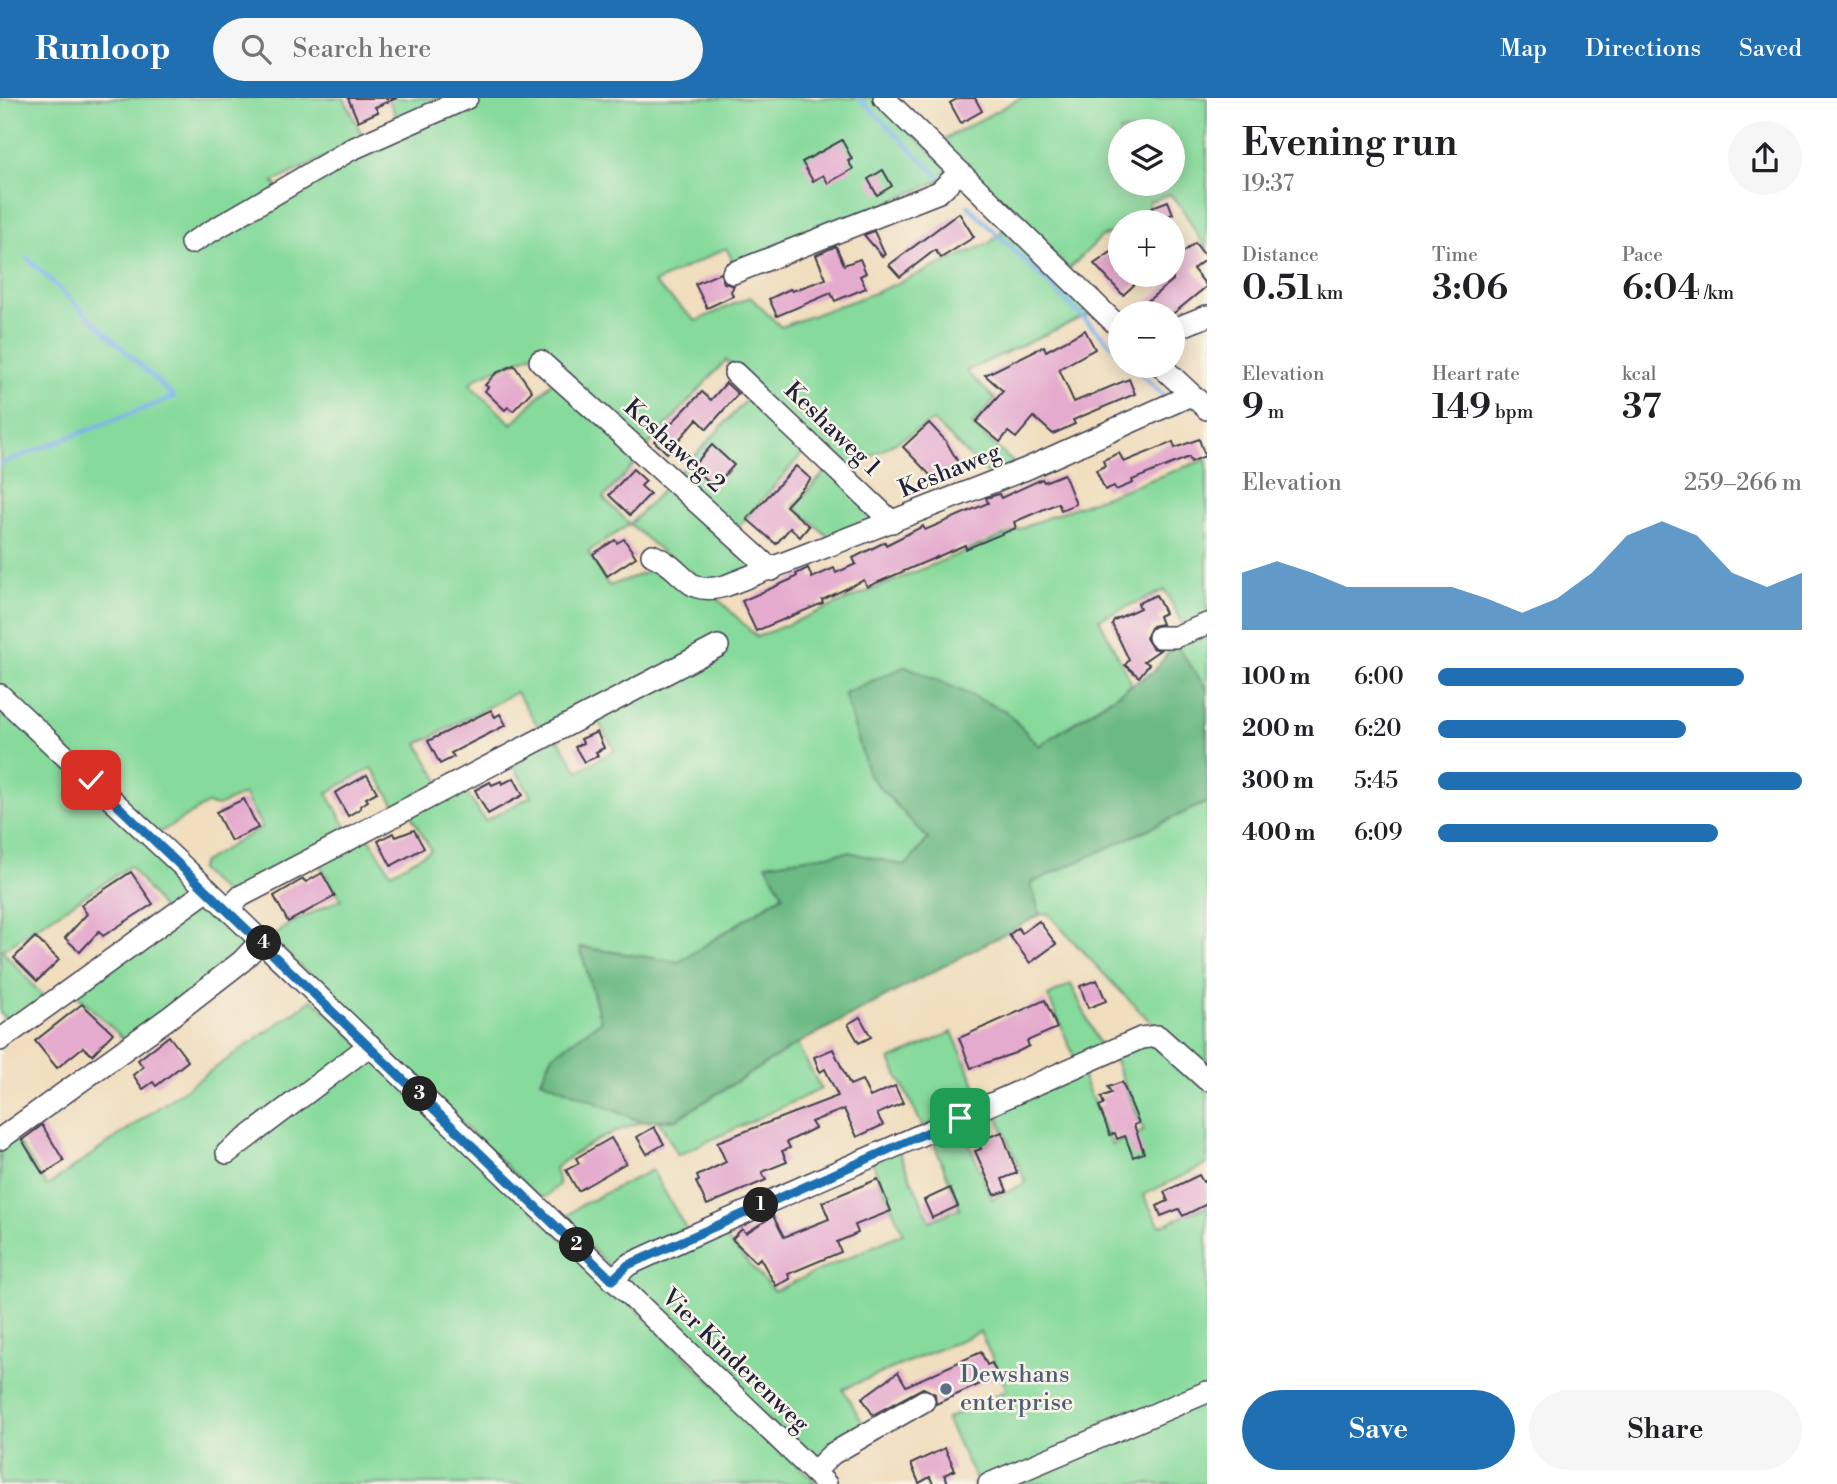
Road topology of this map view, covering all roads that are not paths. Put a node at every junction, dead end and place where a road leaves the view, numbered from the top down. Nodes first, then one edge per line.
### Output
1 (467, 98) edge
2 (884, 98) edge
3 (960, 172) junction
4 (191, 243) dead end
5 (733, 273) dead end
6 (1108, 316) edge
7 (1207, 316) edge
8 (1185, 325) edge
9 (540, 361) dead end
10 (735, 373) dead end
11 (1174, 378) edge
12 (1199, 402) edge
13 (892, 522) junction
14 (652, 555) dead end
15 (772, 570) junction
16 (1207, 624) edge
17 (1159, 637) dead end
18 (718, 646) dead end
19 (0, 695) edge
20 (208, 890) junction
21 (228, 909) junction
22 (261, 941) junction
23 (0, 1040) edge
24 (370, 1045) junction
25 (1207, 1080) edge
26 (0, 1139) edge
27 (227, 1153) dead end
28 (612, 1280) junction
29 (1207, 1392) edge
30 (924, 1401) dead end
31 (820, 1478) edge
32 (989, 1484) edge

1 - 4 street
2 - 3 street
3 - 5 street
3 - 6 street
7 - 8 street
9 - 15 street, Keshaweg 2
10 - 13 street, Keshaweg 1
11 - 12 street
12 - 13 street, Keshaweg
13 - 15 street, Keshaweg
14 - 15 street, Keshaweg
16 - 17 street
18 - 21 street
19 - 20 street, Vier Kinderenweg
20 - 21 street, Vier Kinderenweg
20 - 23 street
21 - 22 street, Vier Kinderenweg
22 - 24 street, Vier Kinderenweg
22 - 26 street
24 - 27 street
24 - 28 street, Vier Kinderenweg
25 - 28 street
28 - 31 street, Vier Kinderenweg
29 - 32 street
30 - 31 street

